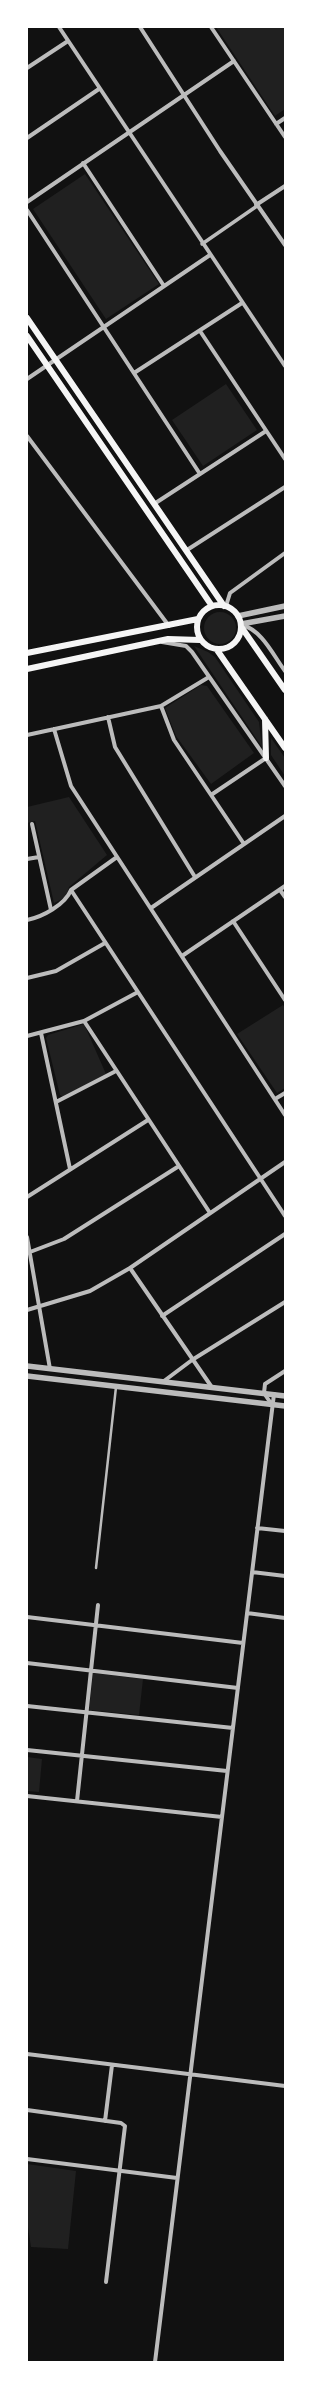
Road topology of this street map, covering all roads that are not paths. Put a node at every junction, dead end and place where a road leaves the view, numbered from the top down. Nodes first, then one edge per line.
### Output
1 (59, 27) edge
2 (140, 27) edge
3 (211, 27) edge
4 (68, 41) junction
5 (234, 61) junction
6 (27, 68) edge
7 (99, 89) junction
8 (184, 94) junction
9 (285, 118) edge
10 (276, 124) junction
11 (128, 133) junction
12 (285, 137) edge
13 (27, 138) edge
14 (83, 163) junction
15 (285, 186) edge
16 (27, 202) edge
17 (257, 206) junction
18 (27, 210) edge
19 (202, 244) junction
20 (285, 245) edge
21 (210, 255) junction
22 (164, 286) junction
23 (242, 303) junction
24 (27, 318) edge
25 (104, 326) junction
26 (200, 331) junction
27 (27, 336) edge
28 (55, 359) junction
29 (46, 365) junction
30 (285, 366) edge
31 (134, 373) junction
32 (27, 379) edge
33 (266, 431) junction
34 (27, 436) edge
35 (285, 459) edge
36 (200, 474) junction
37 (285, 487) edge
38 (154, 504) junction
39 (186, 550) junction
40 (285, 553) edge
41 (212, 606) junction
42 (225, 606) junction
43 (285, 606) edge
44 (238, 616) junction
45 (285, 616) edge
46 (198, 619) junction
47 (169, 626) junction
48 (242, 626) junction
49 (200, 640) junction
50 (156, 641) junction
51 (216, 650) junction
52 (27, 653) edge
53 (27, 669) edge
54 (285, 671) edge
55 (209, 677) junction
56 (285, 690) edge
57 (161, 706) junction
58 (108, 717) junction
59 (265, 719) junction
60 (54, 729) junction
61 (27, 735) edge
62 (285, 748) edge
63 (266, 758) junction
64 (285, 786) edge
65 (211, 796) junction
66 (285, 816) edge
67 (32, 824) dead end
68 (244, 844) junction
69 (39, 857) junction
70 (117, 857) junction
71 (27, 859) edge
72 (195, 877) junction
73 (285, 886) edge
74 (71, 890) junction
75 (280, 890) junction
76 (285, 897) edge
77 (151, 908) junction
78 (51, 910) junction
79 (27, 920) edge
80 (233, 921) junction
81 (105, 943) junction
82 (182, 956) junction
83 (27, 978) edge
84 (138, 992) junction
85 (285, 1000) edge
86 (84, 1021) junction
87 (41, 1033) junction
88 (27, 1036) edge
89 (116, 1071) junction
90 (285, 1093) edge
91 (275, 1100) junction
92 (56, 1102) junction
93 (285, 1115) edge
94 (148, 1120) junction
95 (285, 1162) edge
96 (179, 1166) junction
97 (70, 1170) junction
98 (260, 1178) junction
99 (27, 1197) edge
100 (210, 1213) junction
101 (285, 1216) edge
102 (285, 1234) edge
103 (27, 1237) edge
104 (30, 1252) junction
105 (130, 1268) junction
106 (285, 1302) edge
107 (40, 1308) junction
108 (27, 1310) edge
109 (162, 1316) junction
110 (192, 1360) junction
111 (27, 1366) edge
112 (50, 1369) junction
113 (285, 1371) edge
114 (27, 1376) edge
115 (164, 1381) junction
116 (116, 1386) junction
117 (211, 1386) junction
118 (264, 1393) junction
119 (274, 1394) junction
120 (285, 1396) edge
121 (272, 1405) junction
122 (285, 1406) edge
123 (258, 1528) junction
124 (285, 1531) edge
125 (96, 1568) dead end
126 (252, 1572) junction
127 (285, 1576) edge
128 (98, 1605) dead end
129 (247, 1614) junction
130 (27, 1617) edge
131 (285, 1618) edge
132 (96, 1625) junction
133 (243, 1643) junction
134 (27, 1663) edge
135 (91, 1671) junction
136 (238, 1688) junction
137 (27, 1706) edge
138 (86, 1713) junction
139 (233, 1728) junction
140 (27, 1750) edge
141 (82, 1755) junction
142 (227, 1771) junction
143 (27, 1796) edge
144 (77, 1801) junction
145 (222, 1817) junction
146 (27, 2054) edge
147 (112, 2064) junction
148 (190, 2074) junction
149 (285, 2086) edge
150 (27, 2110) edge
151 (104, 2121) junction
152 (27, 2159) edge
153 (121, 2171) junction
154 (177, 2178) junction
155 (106, 2282) dead end
156 (155, 2362) edge

1 - 4 street
2 - 8 street
3 - 5 street
4 - 6 street
4 - 7 street
5 - 8 street
5 - 10 street
7 - 11 street
7 - 13 street
8 - 11 street
8 - 17 street
9 - 10 street
10 - 12 street
11 - 14 street
11 - 19 street
14 - 16 street
14 - 22 street
15 - 17 street
17 - 19 street
17 - 20 street
18 - 25 street
19 - 21 street
21 - 22 street
21 - 23 street
22 - 25 street
23 - 26 street
23 - 30 street
24 - 28 main road
25 - 28 street
25 - 31 street
26 - 31 street
26 - 33 street
27 - 29 main road
28 - 29 street
28 - 38 main road
29 - 32 street
29 - 41 main road
31 - 36 street
33 - 35 street
33 - 36 street
34 - 47 street
36 - 38 street
37 - 39 street
38 - 39 main road
39 - 42 main road
40 - 42 street
41 - 42 main road
41 - 46 main road
42 - 44 main road
43 - 44 street
44 - 48 main road
45 - 48 street
46 - 47 main road
46 - 49 main road
47 - 52 main road
48 - 51 main road
48 - 54 street
48 - 56 main road
49 - 50 main road
49 - 51 main road
50 - 53 main road
50 - 55 street
51 - 59 main road
55 - 57 street
55 - 63 street
57 - 58 street
57 - 65 street
58 - 60 street
58 - 72 street
59 - 62 main road
59 - 63 main road
60 - 61 street
60 - 70 street
63 - 64 street
63 - 65 street
65 - 68 street
66 - 68 street
67 - 69 street
68 - 72 street
69 - 71 street
69 - 78 street
70 - 74 street
70 - 77 street
72 - 77 street
73 - 75 street
74 - 78 street
74 - 81 street
75 - 76 street
75 - 80 street
77 - 82 street
78 - 79 street
80 - 82 street
80 - 85 street
81 - 83 street
81 - 84 street
82 - 91 street
84 - 86 street
84 - 98 street
86 - 87 street
86 - 89 street
87 - 88 street
87 - 92 street
89 - 92 street
89 - 94 street
90 - 91 street
91 - 93 street
92 - 97 street
94 - 96 street
94 - 97 street
95 - 98 street
96 - 100 street
96 - 104 street
97 - 99 street
98 - 100 street
98 - 101 street
100 - 105 street
102 - 109 street
103 - 104 street
104 - 107 street
105 - 107 street
105 - 109 street
106 - 110 street
107 - 108 street
107 - 112 street
109 - 110 street
110 - 115 street
110 - 117 street
111 - 112 street
112 - 115 street
113 - 118 street
114 - 116 street
115 - 117 street
116 - 121 street
116 - 125 lane
117 - 118 street
118 - 119 street
118 - 121 street
119 - 120 street
119 - 121 street
121 - 122 street
121 - 123 street
123 - 124 street
123 - 126 street
126 - 127 street
126 - 129 street
128 - 132 street
129 - 131 street
129 - 133 street
130 - 132 street
132 - 133 street
132 - 135 street
133 - 136 street
134 - 135 street
135 - 136 street
135 - 138 street
136 - 139 street
137 - 138 street
138 - 139 street
138 - 141 street
139 - 142 street
140 - 141 street
141 - 142 street
141 - 144 street
142 - 145 street
143 - 144 street
144 - 145 street
145 - 148 street
146 - 147 street
147 - 148 street
147 - 151 street
148 - 149 street
148 - 154 street
150 - 151 street
151 - 153 street
152 - 153 street
153 - 154 street
153 - 155 street
154 - 156 street

